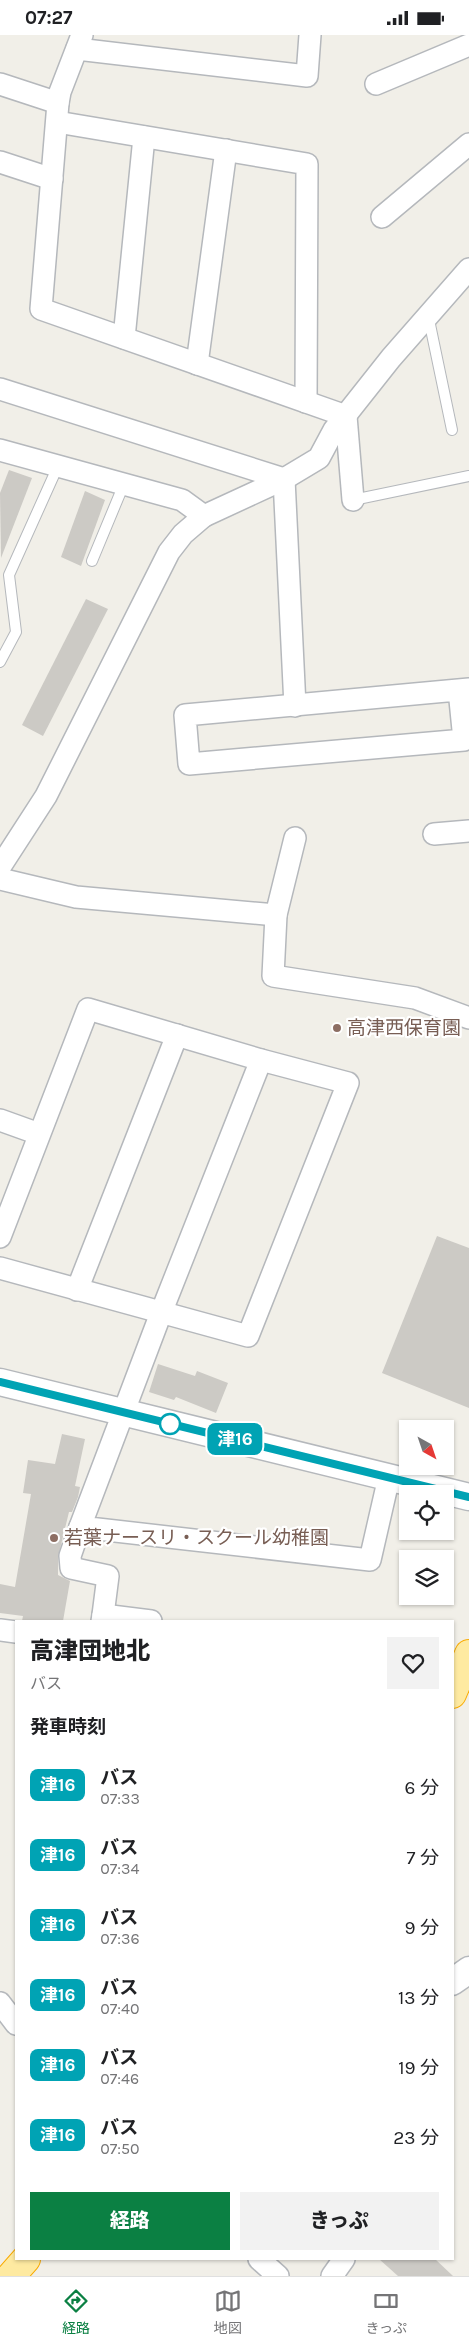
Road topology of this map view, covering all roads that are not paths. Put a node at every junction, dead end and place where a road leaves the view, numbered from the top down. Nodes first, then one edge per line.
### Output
1 (310, 35) edge
2 (79, 42) edge
3 (469, 47) edge
4 (0, 84) edge
5 (376, 84) dead end
6 (58, 113) junction
7 (144, 137) junction
8 (469, 144) edge
9 (226, 150) junction
10 (0, 162) edge
11 (52, 179) junction
12 (382, 217) dead end
13 (469, 269) edge
14 (428, 314) junction
15 (124, 338) junction
16 (197, 364) junction
17 (0, 389) edge
18 (306, 402) junction
19 (346, 416) junction
20 (452, 431) dead end
21 (0, 450) edge
22 (58, 466) junction
23 (469, 476) edge
24 (284, 479) junction
25 (124, 484) junction
26 (353, 500) joint
27 (204, 516) junction
28 (92, 561) dead end
29 (0, 663) edge
30 (464, 689) edge
31 (295, 706) junction
32 (469, 831) edge
33 (434, 834) dead end
34 (295, 839) dead end
35 (0, 867) edge
36 (0, 879) edge
37 (276, 915) junction
38 (469, 1018) edge
39 (177, 1035) junction
40 (261, 1060) junction
41 (0, 1119) edge
42 (39, 1134) junction
43 (0, 1237) edge
44 (0, 1268) edge
45 (77, 1289) junction
46 (161, 1313) junction
47 (0, 1382) edge
48 (123, 1412) junction
49 (389, 1477) junction
50 (469, 1497) edge
51 (80, 1527) junction
52 (102, 1618) edge
53 (135, 1620) edge
54 (0, 1630) edge
55 (15, 1632) edge
56 (469, 1654) edge
57 (454, 1689) edge
58 (469, 1970) edge
59 (454, 1981) edge
60 (0, 2003) edge
61 (15, 2022) edge
62 (25, 2260) edge
63 (260, 2260) edge
64 (343, 2260) edge
65 (11, 2276) edge
66 (278, 2276) edge
67 (332, 2276) edge

1 - 2 street
2 - 6 street
3 - 5 street
4 - 6 street
6 - 7 street
6 - 11 street
7 - 9 street
7 - 15 street
8 - 12 street
9 - 16 street
9 - 18 street
10 - 11 street
11 - 15 street
13 - 14 street
14 - 19 street
14 - 20 lane
15 - 16 street
16 - 18 street
17 - 24 street
18 - 19 street
19 - 24 street
19 - 26 street
21 - 22 street
22 - 25 street
22 - 29 lane
23 - 26 lane
24 - 27 street
24 - 31 street
25 - 27 street
25 - 28 lane
27 - 35 street
30 - 31 street
30 - 31 street
32 - 33 street
34 - 37 street
36 - 37 street
37 - 38 street
39 - 40 street
39 - 42 street
39 - 45 street
40 - 46 street
40 - 46 street
41 - 42 street
42 - 43 street
44 - 45 street
45 - 46 street
46 - 48 street
47 - 48 street
48 - 49 street
48 - 51 street
49 - 50 street
49 - 51 street
51 - 52 street
52 - 53 street
54 - 55 street
56 - 57 highway
58 - 59 street
60 - 61 street
62 - 65 highway
63 - 66 street
64 - 67 street

